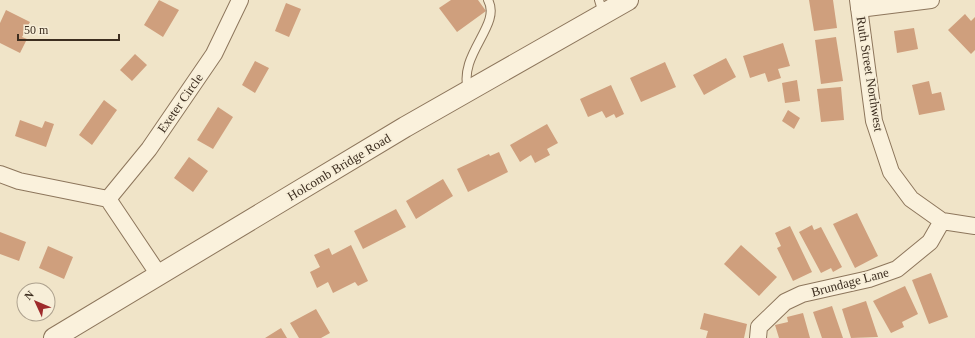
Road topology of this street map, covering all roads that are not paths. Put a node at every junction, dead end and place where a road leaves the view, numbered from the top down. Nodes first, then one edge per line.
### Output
1 (240, 0) edge
2 (488, 0) edge
3 (628, 0) edge
4 (931, 0) edge
5 (859, 5) edge
6 (601, 7) edge
7 (469, 90) junction
8 (0, 174) edge
9 (108, 199) junction
10 (942, 221) junction
11 (969, 225) edge
12 (159, 275) junction
13 (54, 338) edge
14 (758, 338) edge

1 - 9 street, Exeter Circle
2 - 7 lane
3 - 6 street, Holcomb Bridge Road
4 - 5 street
5 - 10 street, Ruth Street Northwest
6 - 7 street, Holcomb Bridge Road
7 - 12 street, Holcomb Bridge Road
8 - 9 street
9 - 12 street
10 - 11 street, Ruth Street Northwest
10 - 14 street, Brundage Lane
12 - 13 street, Holcomb Bridge Road

